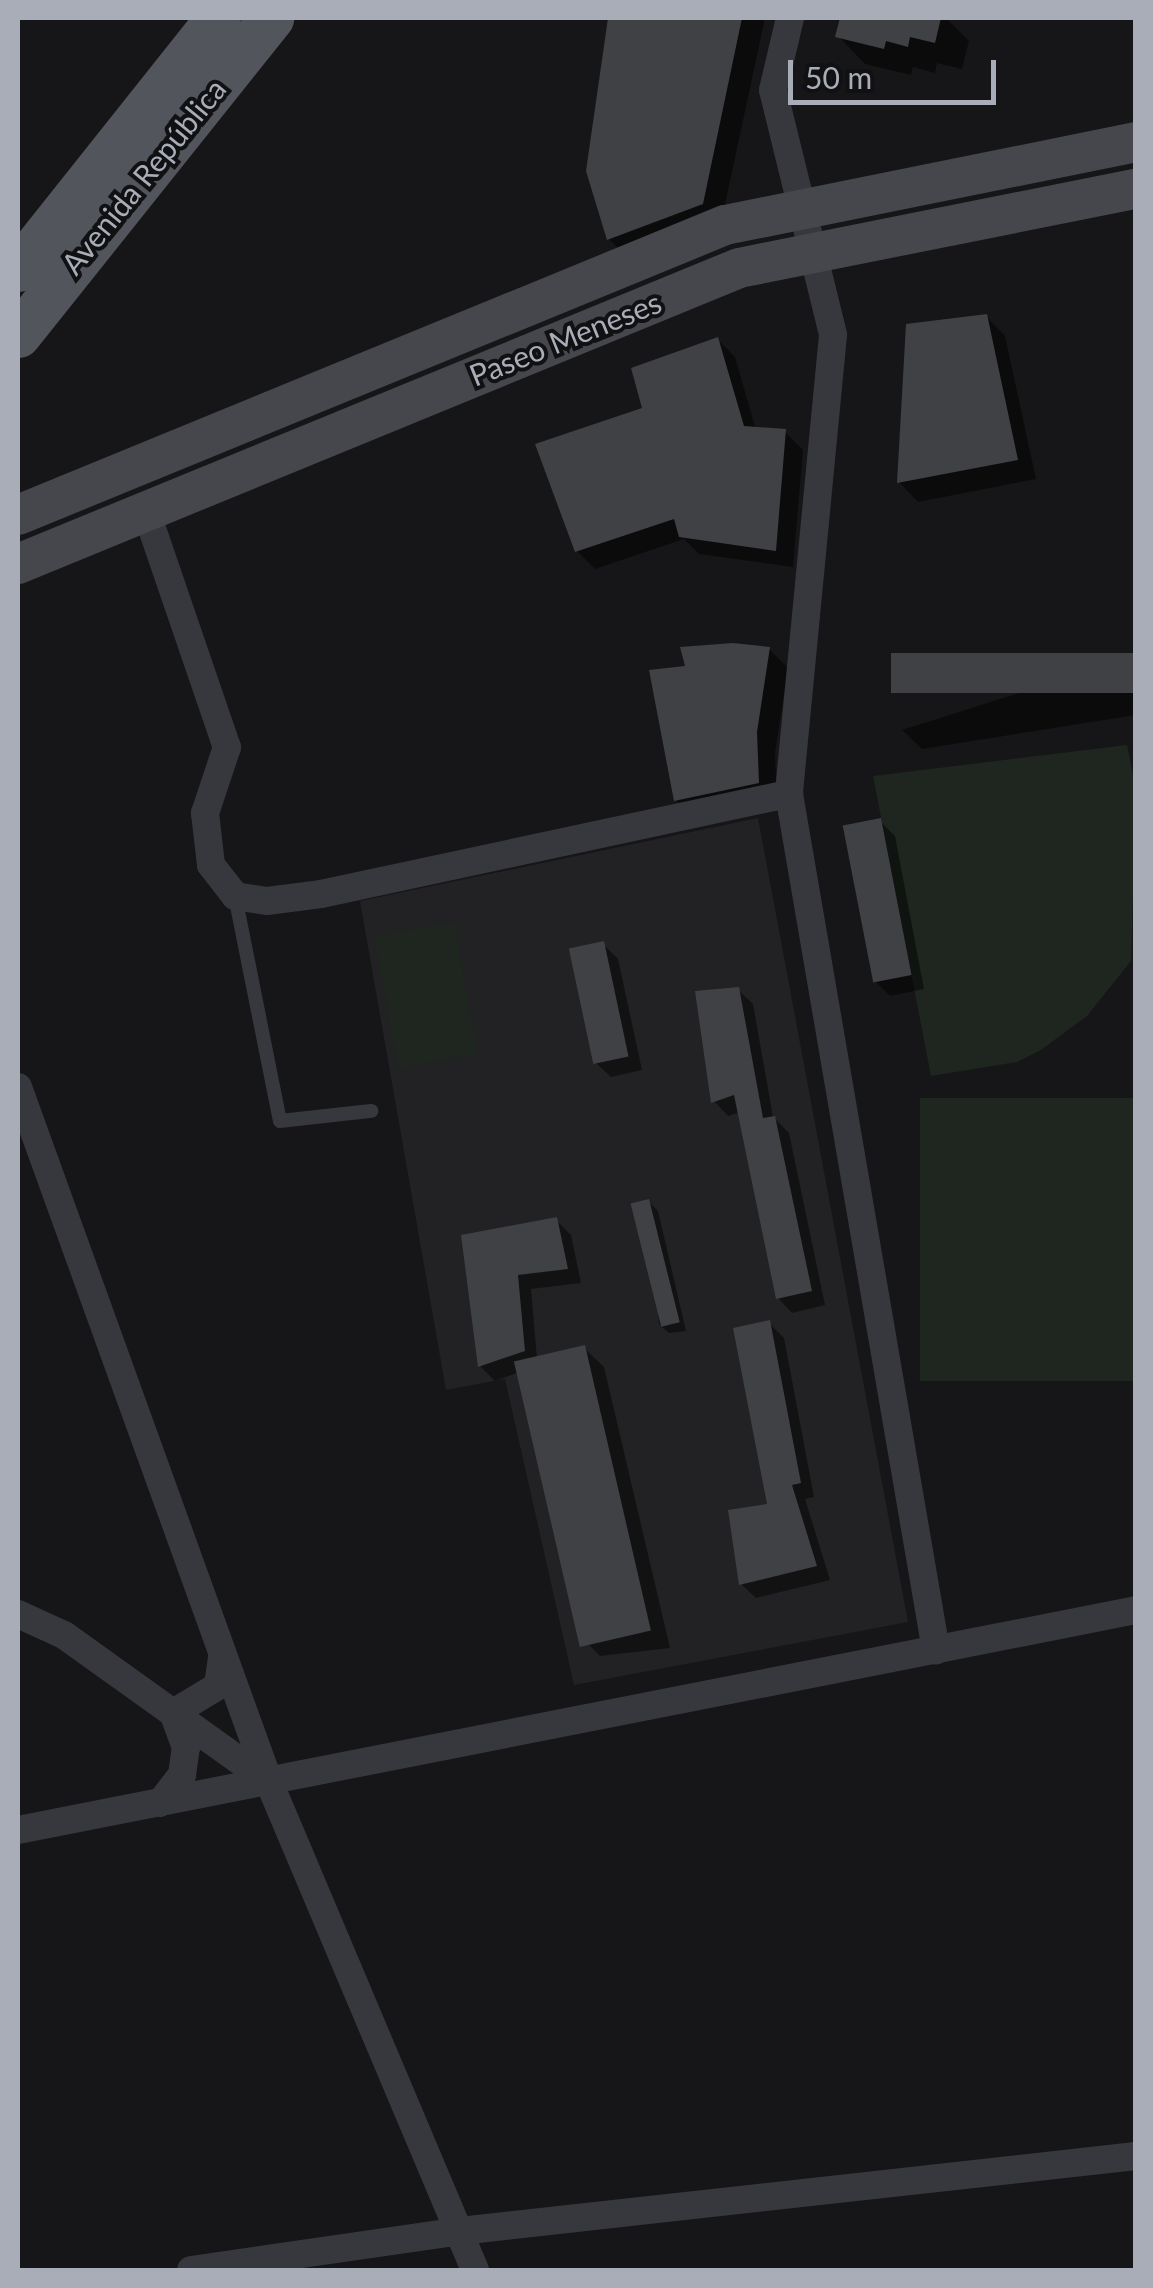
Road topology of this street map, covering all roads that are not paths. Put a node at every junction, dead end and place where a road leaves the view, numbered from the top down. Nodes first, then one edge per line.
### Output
1 (218, 18) edge
2 (270, 18) edge
3 (790, 18) edge
4 (1136, 142) edge
5 (1136, 189) edge
6 (805, 206) junction
7 (812, 250) junction
8 (18, 269) edge
9 (18, 335) edge
10 (146, 511) junction
11 (18, 514) edge
12 (18, 564) edge
13 (789, 794) junction
14 (235, 896) junction
15 (18, 1087) edge
16 (370, 1111) dead end
17 (1136, 1610) edge
18 (18, 1614) edge
19 (936, 1650) junction
20 (222, 1658) junction
21 (173, 1713) junction
22 (268, 1782) junction
23 (160, 1803) junction
24 (18, 1830) edge
25 (1136, 2156) edge
26 (460, 2231) junction
27 (193, 2270) edge
28 (475, 2270) edge

1 - 8 main road, Avenida República
2 - 9 main road, Avenida República
3 - 6 street
4 - 6 street, Paseo Meneses
5 - 7 street, Paseo Meneses
6 - 7 street
6 - 11 street, Paseo Meneses
7 - 10 street, Paseo Meneses
7 - 13 street
10 - 12 street, Paseo Meneses
10 - 14 street
13 - 14 street
13 - 19 street
14 - 16 lane
15 - 20 street
17 - 19 street
18 - 21 street
19 - 22 street
20 - 21 street
20 - 22 street
21 - 22 street
21 - 23 street
22 - 23 street
22 - 26 street
23 - 24 street
25 - 26 street
26 - 27 street
26 - 28 street

